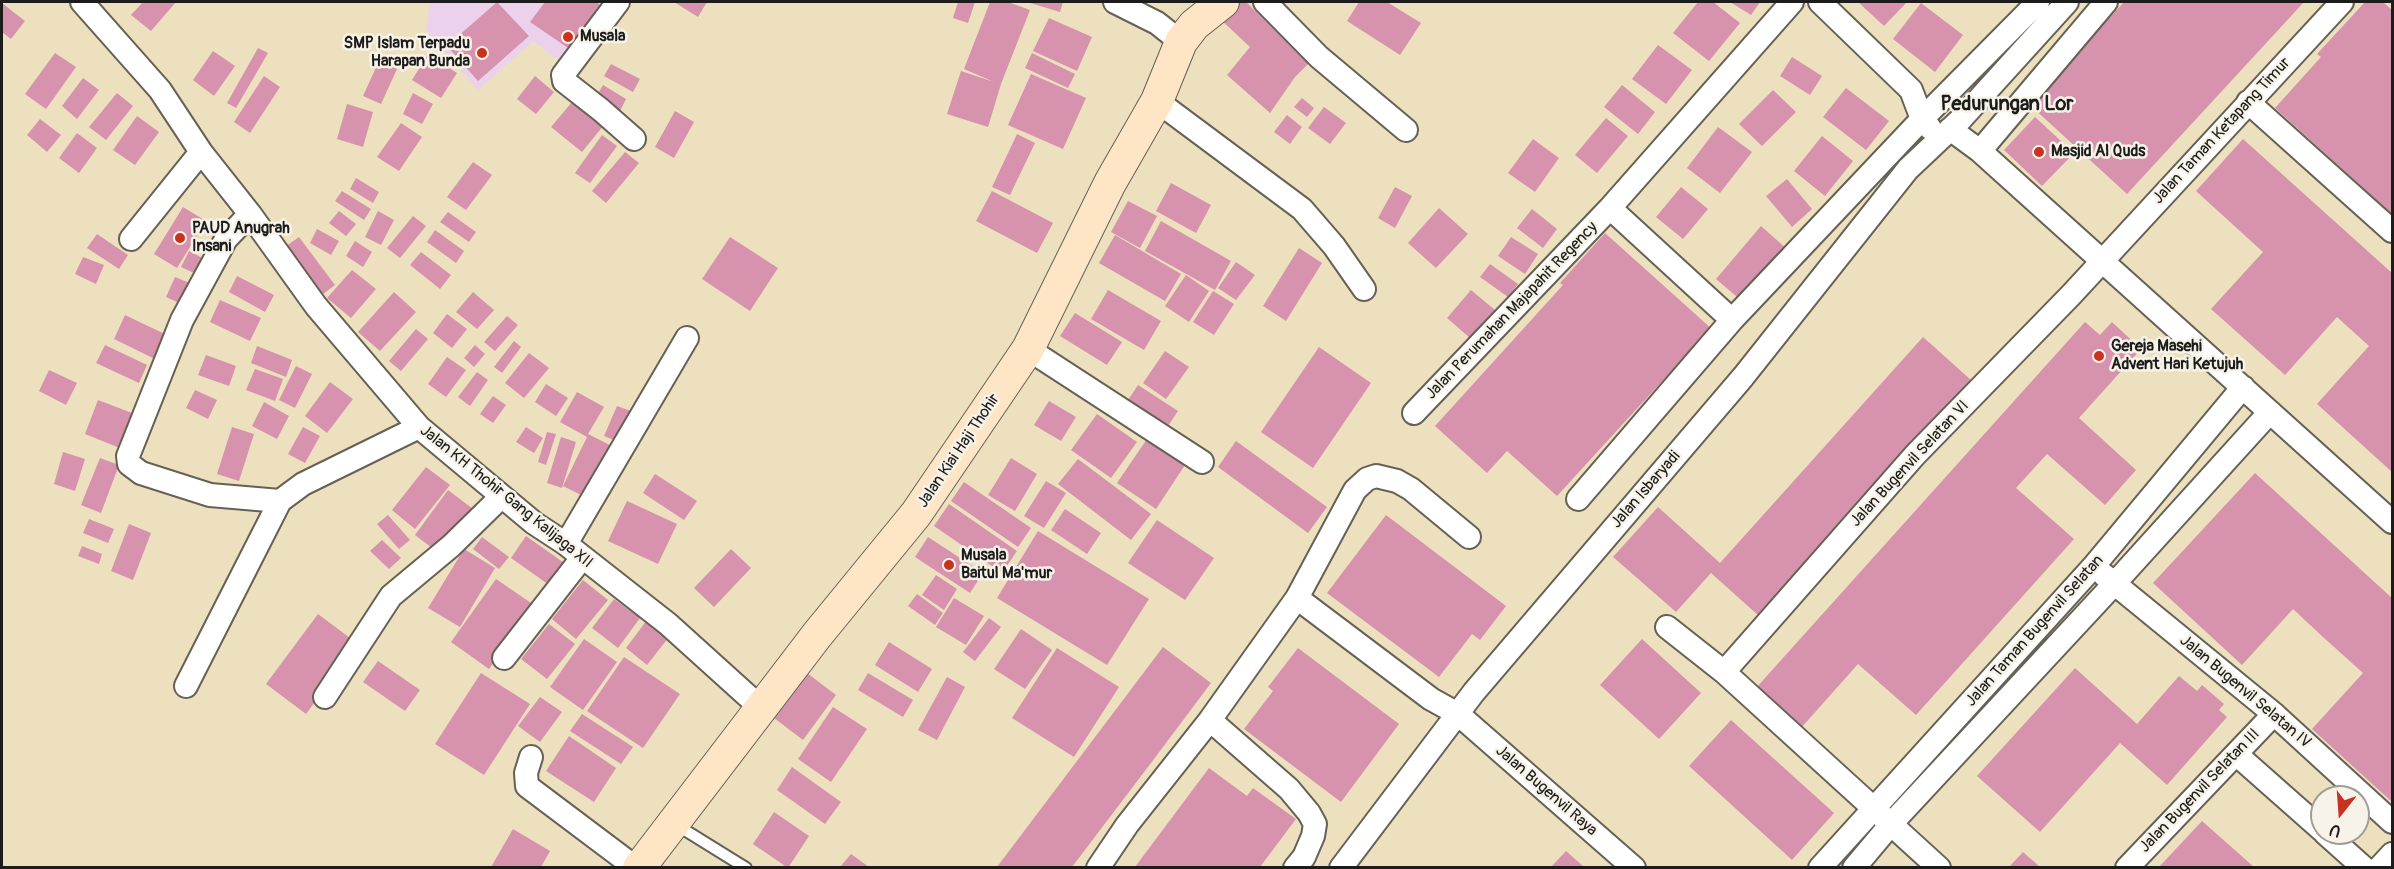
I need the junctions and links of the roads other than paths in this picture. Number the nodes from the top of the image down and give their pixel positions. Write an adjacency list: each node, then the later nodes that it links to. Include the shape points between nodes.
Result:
1 (82, 2): 21 (street, Jalan KH Thohir Gang Kalijaga XII, via 160,90)
2 (618, 2): 20 (street, via 563,75 564,81)
3 (1115, 2): 12 (street, via 1157,23)
4 (1223, 2): 12 (street, Jalan Kiai Haji Thohir, via 1194,25)
5 (1265, 2): 19 (street, via 1319,57)
6 (1792, 2): 23 (street, Jalan Perumahan Majapahit Regency)
7 (1820, 2): 13 (street)
8 (2038, 2): 14 (street)
9 (2067, 2): 18 (street, Jalan Isbaryadi)
10 (2106, 2): 22 (street)
11 (2342, 2): 16 (street, Jalan Taman Ketapang Timur)
12 (1181, 42): 15 (street, Jalan Kiai Haji Thohir)
13 (1911, 90): 14 (street); 17 (street)
14 (1940, 100): 17 (street); 18 (street)
15 (1157, 101): 28 (street, via 1302,209); 31 (street, Jalan Kiai Haji Thohir, via 1110,183)
16 (2248, 102): 25 (street); 27 (street, Jalan Taman Ketapang Timur)
17 (1922, 119): 18 (street); 29 (street)
18 (1950, 129): 22 (street); 52 (street, Jalan Isbaryadi, via 1908,169 1743,377)
19 (1406, 130)
20 (634, 139)
21 (201, 152): 24 (street, Jalan KH Thohir Gang Kalijaga XII); 26 (street)
22 (1980, 152): 27 (street)
23 (1610, 208): 29 (street, Jalan Perumahan Majapahit Regency); 34 (street, Jalan Perumahan Majapahit Regency)
24 (250, 214): 35 (street, Jalan KH Thohir Gang Kalijaga XII, via 316,306); 39 (street, via 226,239 182,320 128,456 129,464 141,474 210,495)
25 (2392, 231)
26 (131, 239)
27 (2101, 260): 32 (street); 48 (street, Jalan Bugenvil Selatan VI, via 1916,455)
28 (1364, 288)
29 (1732, 320): 38 (street)
30 (687, 338): 42 (street)
31 (1028, 349): 36 (street); 51 (street, Jalan Kiai Haji Thohir, via 916,514)
32 (2242, 387): 33 (street); 43 (street, Jalan Taman Bugenvil Selatan)
33 (2270, 412): 40 (street); 44 (street, Jalan Taman Bugenvil Selatan)
34 (1414, 413)
35 (419, 427): 37 (street, Jalan KH Thohir Gang Kalijaga XII); 39 (street, via 303,484)
36 (1202, 462)
37 (501, 497): 42 (street, Jalan KH Thohir Gang Kalijaga XII); 50 (street, via 391,596)
38 (1578, 499)
39 (280, 501): 49 (street)
40 (2392, 522)
41 (1469, 537): 45 (street, via 1397,481 1376,476 1367,479 1354,490)
42 (574, 551): 47 (street); 51 (street, Jalan KH Thohir Gang Kalijaga XII, via 668,624)
43 (2093, 567): 44 (street, Jalan Bugenvil Selatan IV); 57 (street, Jalan Taman Bugenvil Selatan)
44 (2115, 583): 53 (street, Jalan Bugenvil Selatan IV); 61 (street, Jalan Taman Bugenvil Selatan)
45 (1297, 598): 52 (street, Jalan Bugenvil Raya, via 1431,699); 54 (street)
46 (1667, 627): 48 (street)
47 (504, 658)
48 (1724, 672): 57 (street)
49 (186, 686)
50 (326, 697)
51 (761, 708): 60 (street, Jalan Kiai Haji Thohir)
52 (1458, 714): 68 (street, Jalan Isbaryadi); 69 (street, Jalan Bugenvil Raya)
53 (2274, 714): 55 (street, Jalan Bugenvil Selatan III); 59 (street, Jalan Bugenvil Selatan IV)
54 (1210, 720): 66 (street); 67 (street, via 1289,789 1309,813 1315,824 1313,836)
55 (2236, 754): 58 (street); 73 (street, Jalan Bugenvil Selatan III)
56 (531, 757): 64 (street, via 527,786)
57 (1874, 808): 61 (street); 70 (street, Jalan Taman Bugenvil Selatan)
58 (2310, 820)
59 (2392, 822)
60 (672, 823): 64 (street, Jalan Kiai Haji Thohir); 65 (lane)
61 (1891, 824): 71 (street, Jalan Taman Bugenvil Selatan); 72 (street)
62 (2339, 845): 74 (street)
63 (2392, 854): 75 (street)
64 (637, 867)
65 (746, 867)
66 (1098, 867)
67 (1295, 867)
68 (1341, 867)
69 (1634, 867)
70 (1820, 867)
71 (1854, 867)
72 (1939, 867)
73 (2127, 867)
74 (2364, 867)
75 (2379, 867)

